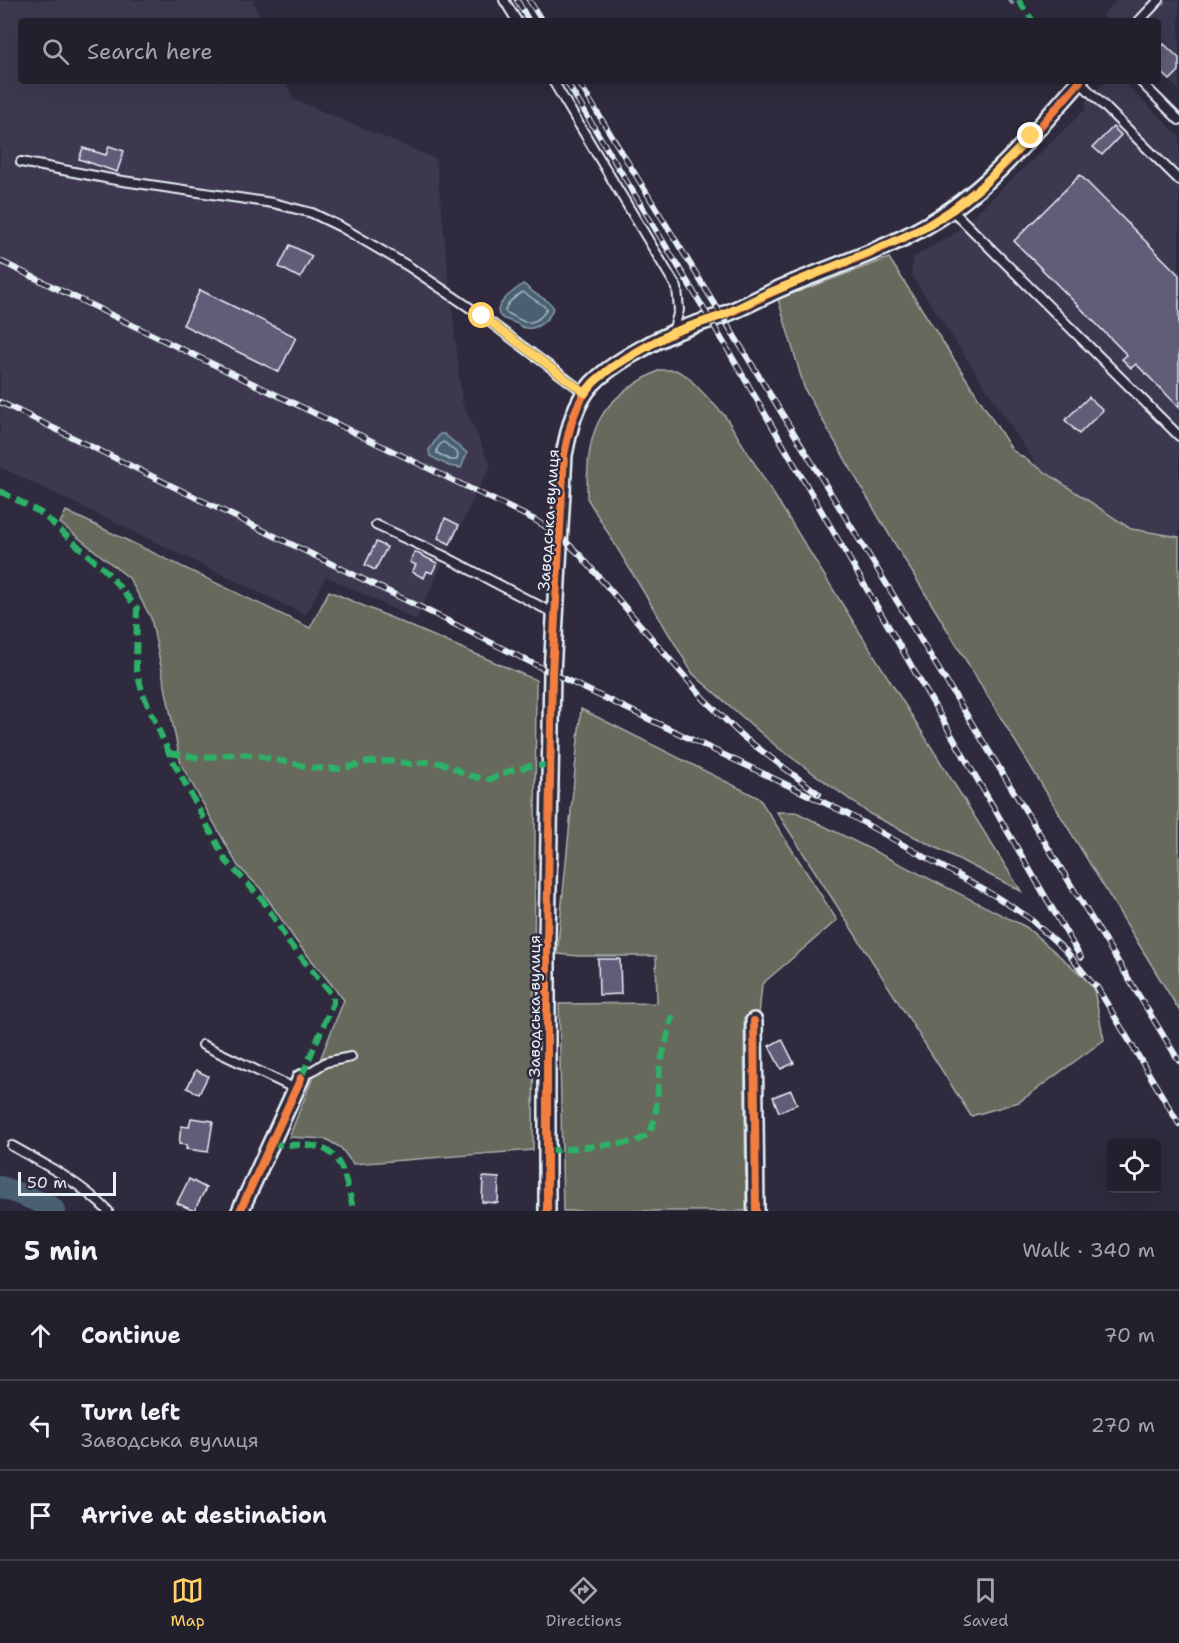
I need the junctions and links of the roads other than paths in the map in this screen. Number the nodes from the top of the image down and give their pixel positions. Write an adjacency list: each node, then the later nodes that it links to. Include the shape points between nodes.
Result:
1 (504, 0): 3 (lane)
2 (1159, 0): 4 (lane)
3 (515, 18)
4 (1142, 18)
5 (555, 84): 13 (lane, via 677,288 679,310)
6 (1076, 84): 12 (street, Заводська вулиця, via 981,187)
7 (1082, 84): 11 (lane)
8 (1143, 84): 9 (lane)
9 (1179, 120)
10 (21, 162): 14 (lane, via 273,203 312,213 341,226 417,273)
11 (1179, 180)
12 (952, 210): 13 (street, Заводська вулиця, via 891,243 721,316); 15 (lane)
13 (673, 332): 14 (street, Заводська вулиця, via 611,368)
14 (585, 393): 17 (street, Заводська вулиця, via 568,431 564,455)
15 (1179, 436)
16 (376, 525): 17 (lane)
17 (555, 614): 25 (street, Заводська вулиця, via 547,931)
18 (754, 1021): 26 (street)
19 (203, 1045): 21 (lane)
20 (351, 1057): 21 (lane, via 326,1062)
21 (299, 1083): 24 (street)
22 (12, 1146): 23 (lane, via 60,1173)
23 (108, 1211)
24 (240, 1211)
25 (547, 1211)
26 (756, 1211)

